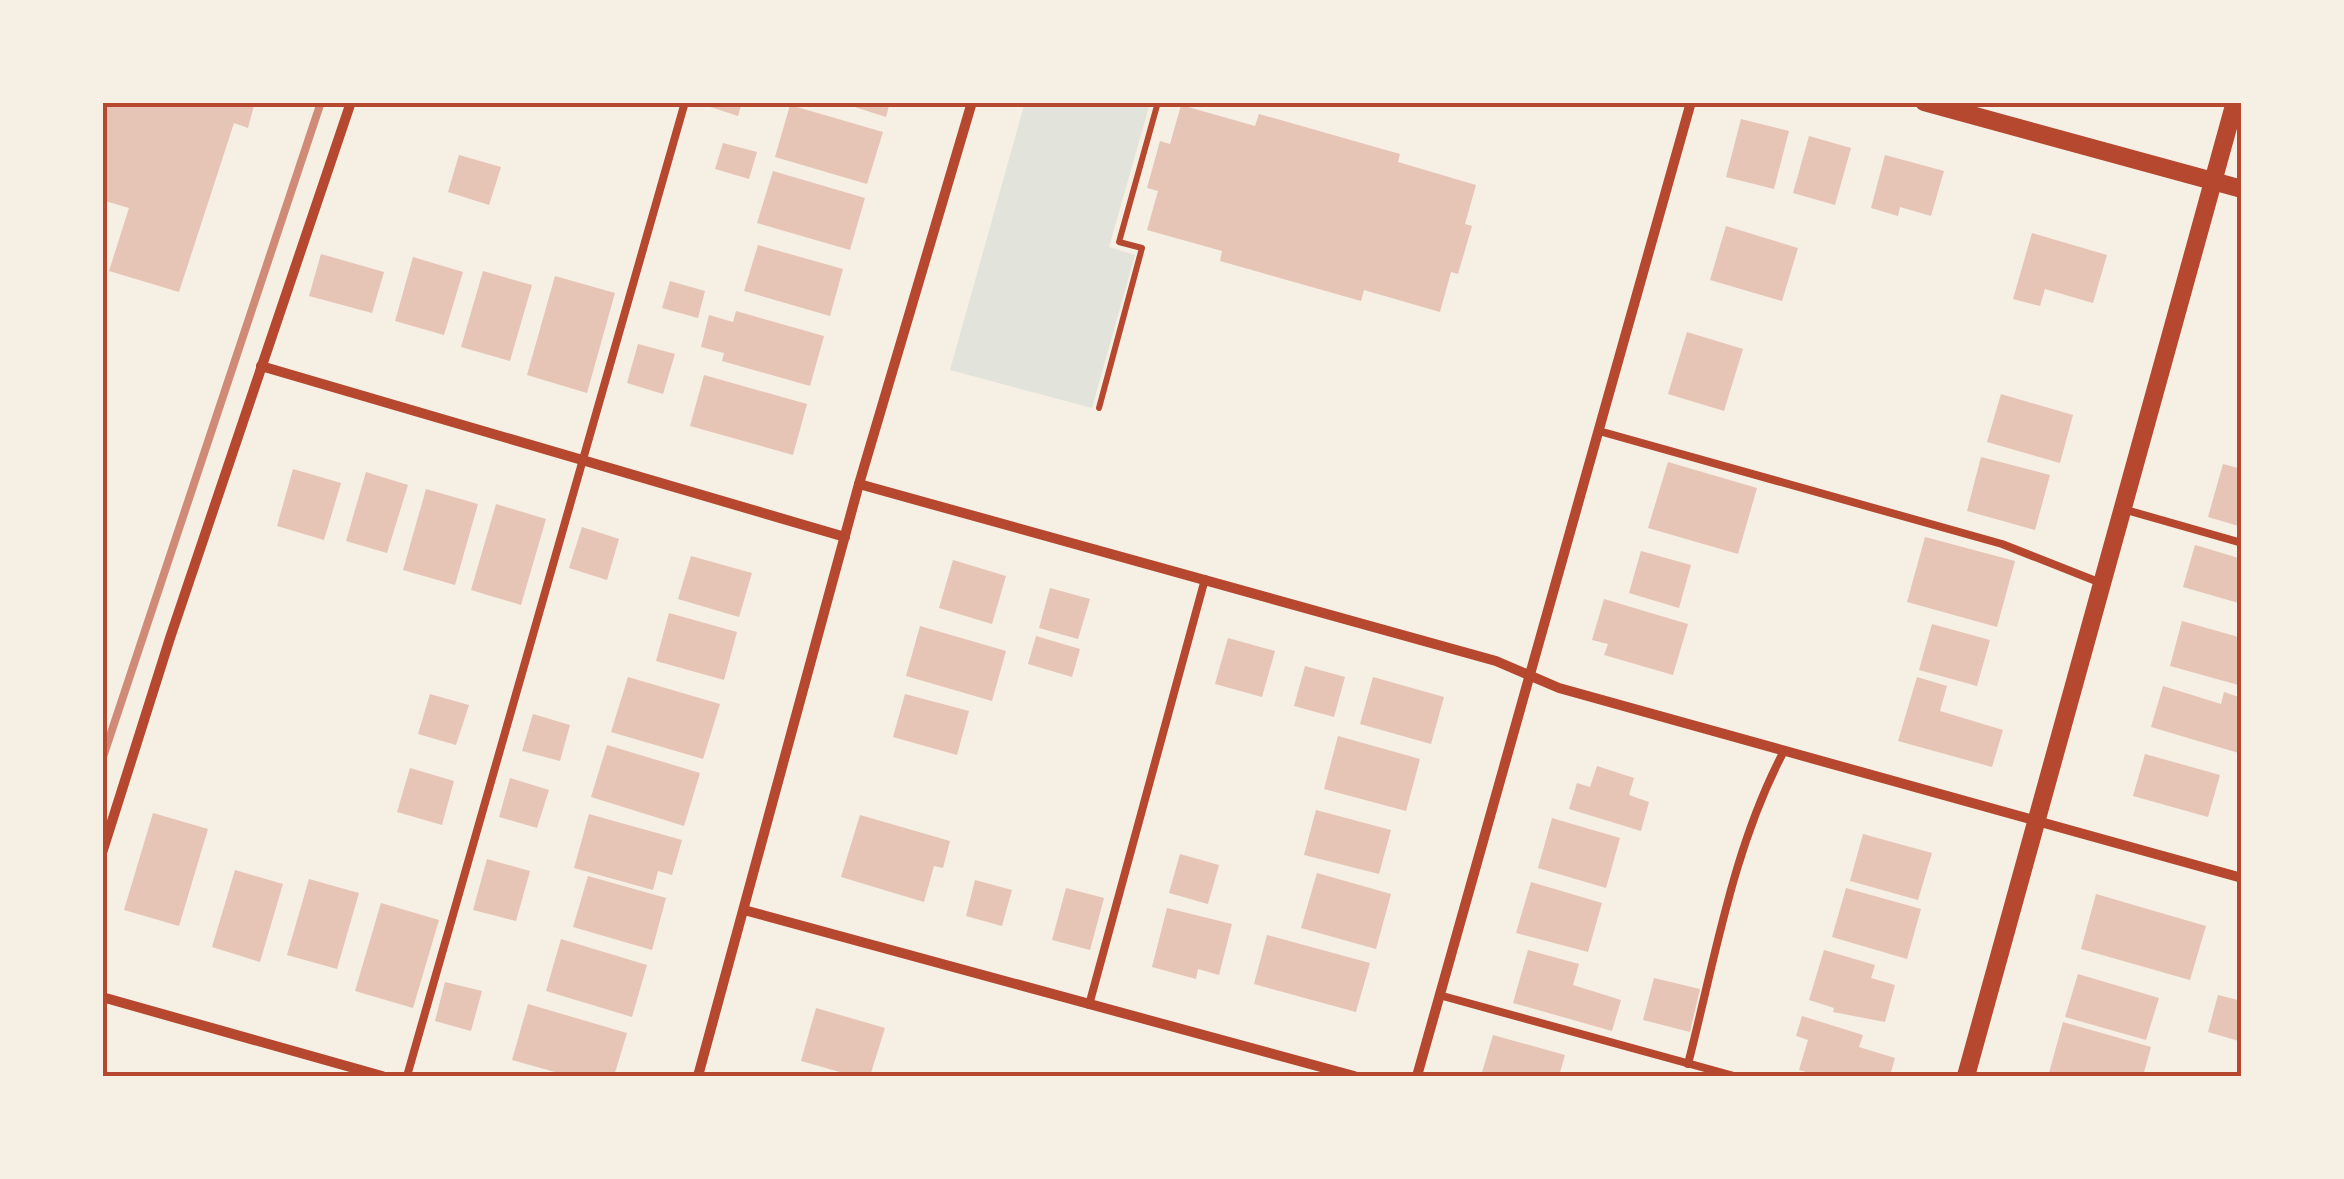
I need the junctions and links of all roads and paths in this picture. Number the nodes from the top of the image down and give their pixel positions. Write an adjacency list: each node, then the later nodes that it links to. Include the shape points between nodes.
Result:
1 (352, 102): 10 (street)
2 (685, 102): 13 (lane)
3 (972, 102): 14 (street)
4 (1158, 102): 11 (path, via 1119,242 1142,248)
5 (1691, 102): 12 (street)
6 (2235, 102): 8 (street)
7 (1933, 104): 8 (street)
8 (2212, 181): 9 (street); 15 (street)
9 (2242, 189)
10 (261, 366): 13 (street); 23 (street)
11 (1099, 408)
12 (1599, 431): 19 (lane, via 2002,544); 20 (street)
13 (584, 461): 16 (street); 31 (lane)
14 (858, 484): 16 (street); 18 (street)
15 (2122, 509): 17 (lane); 19 (street)
16 (844, 537): 25 (street)
17 (2242, 543)
18 (1205, 580): 20 (street, via 1496,661); 28 (lane)
19 (2101, 583): 22 (street)
20 (1529, 678): 21 (street); 26 (street)
21 (1784, 751): 22 (street); 29 (lane, via 1736,872)
22 (2034, 821): 24 (street); 36 (street)
23 (102, 853)
24 (2242, 878)
25 (744, 910): 28 (street); 32 (street)
26 (1439, 995): 29 (lane); 34 (street)
27 (102, 996): 30 (street)
28 (1089, 1005): 33 (street)
29 (1688, 1064): 35 (lane)
30 (382, 1076)
31 (407, 1076)
32 (698, 1076)
33 (1354, 1076)
34 (1418, 1076)
35 (1734, 1076)
36 (1966, 1076)

